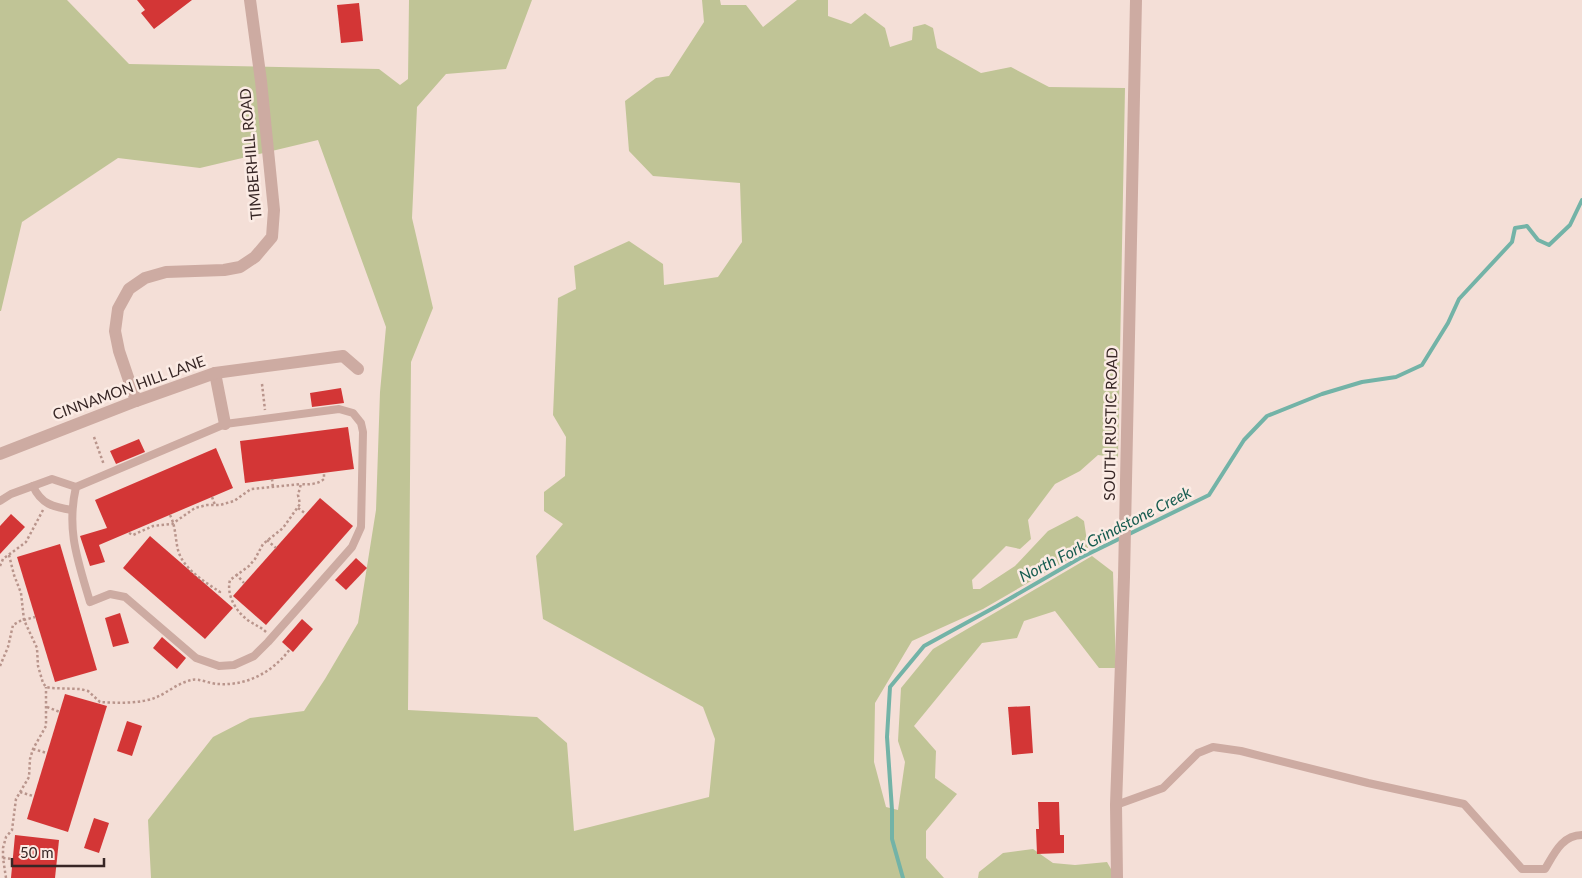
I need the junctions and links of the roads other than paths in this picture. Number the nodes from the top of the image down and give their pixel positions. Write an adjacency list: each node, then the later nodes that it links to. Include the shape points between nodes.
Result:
1 (250, 0): 5 (street, TIMBERHILL ROAD, via 273,202 272,237 256,257 240,267 166,272 145,278 129,289 118,309 115,331)
2 (1136, 0): 12 (street, SOUTH RUSTIC ROAD, via 1125,545)
3 (358, 369): 4 (street, CINNAMON HILL LANE, via 344,356)
4 (215, 373): 5 (street, CINNAMON HILL LANE); 6 (street)
5 (136, 401): 7 (street, CINNAMON HILL LANE)
6 (225, 424): 9 (lane); 11 (lane, via 338,410 353,412 363,432 361,527 357,537 352,547 254,656 234,665 220,666 196,658 125,597 110,594 90,602 74,546)
7 (0, 454)
8 (33, 486): 9 (lane, via 52,479); 10 (lane); 11 (lane, via 46,504)
9 (76, 486): 11 (lane)
10 (0, 501)
11 (72, 510)
12 (1116, 805): 13 (lane, via 1163,788 1198,753 1213,747 1464,804 1522,869 1544,869 1561,843 1574,835); 14 (street, SOUTH RUSTIC ROAD)
13 (1582, 835)
14 (1117, 878)

